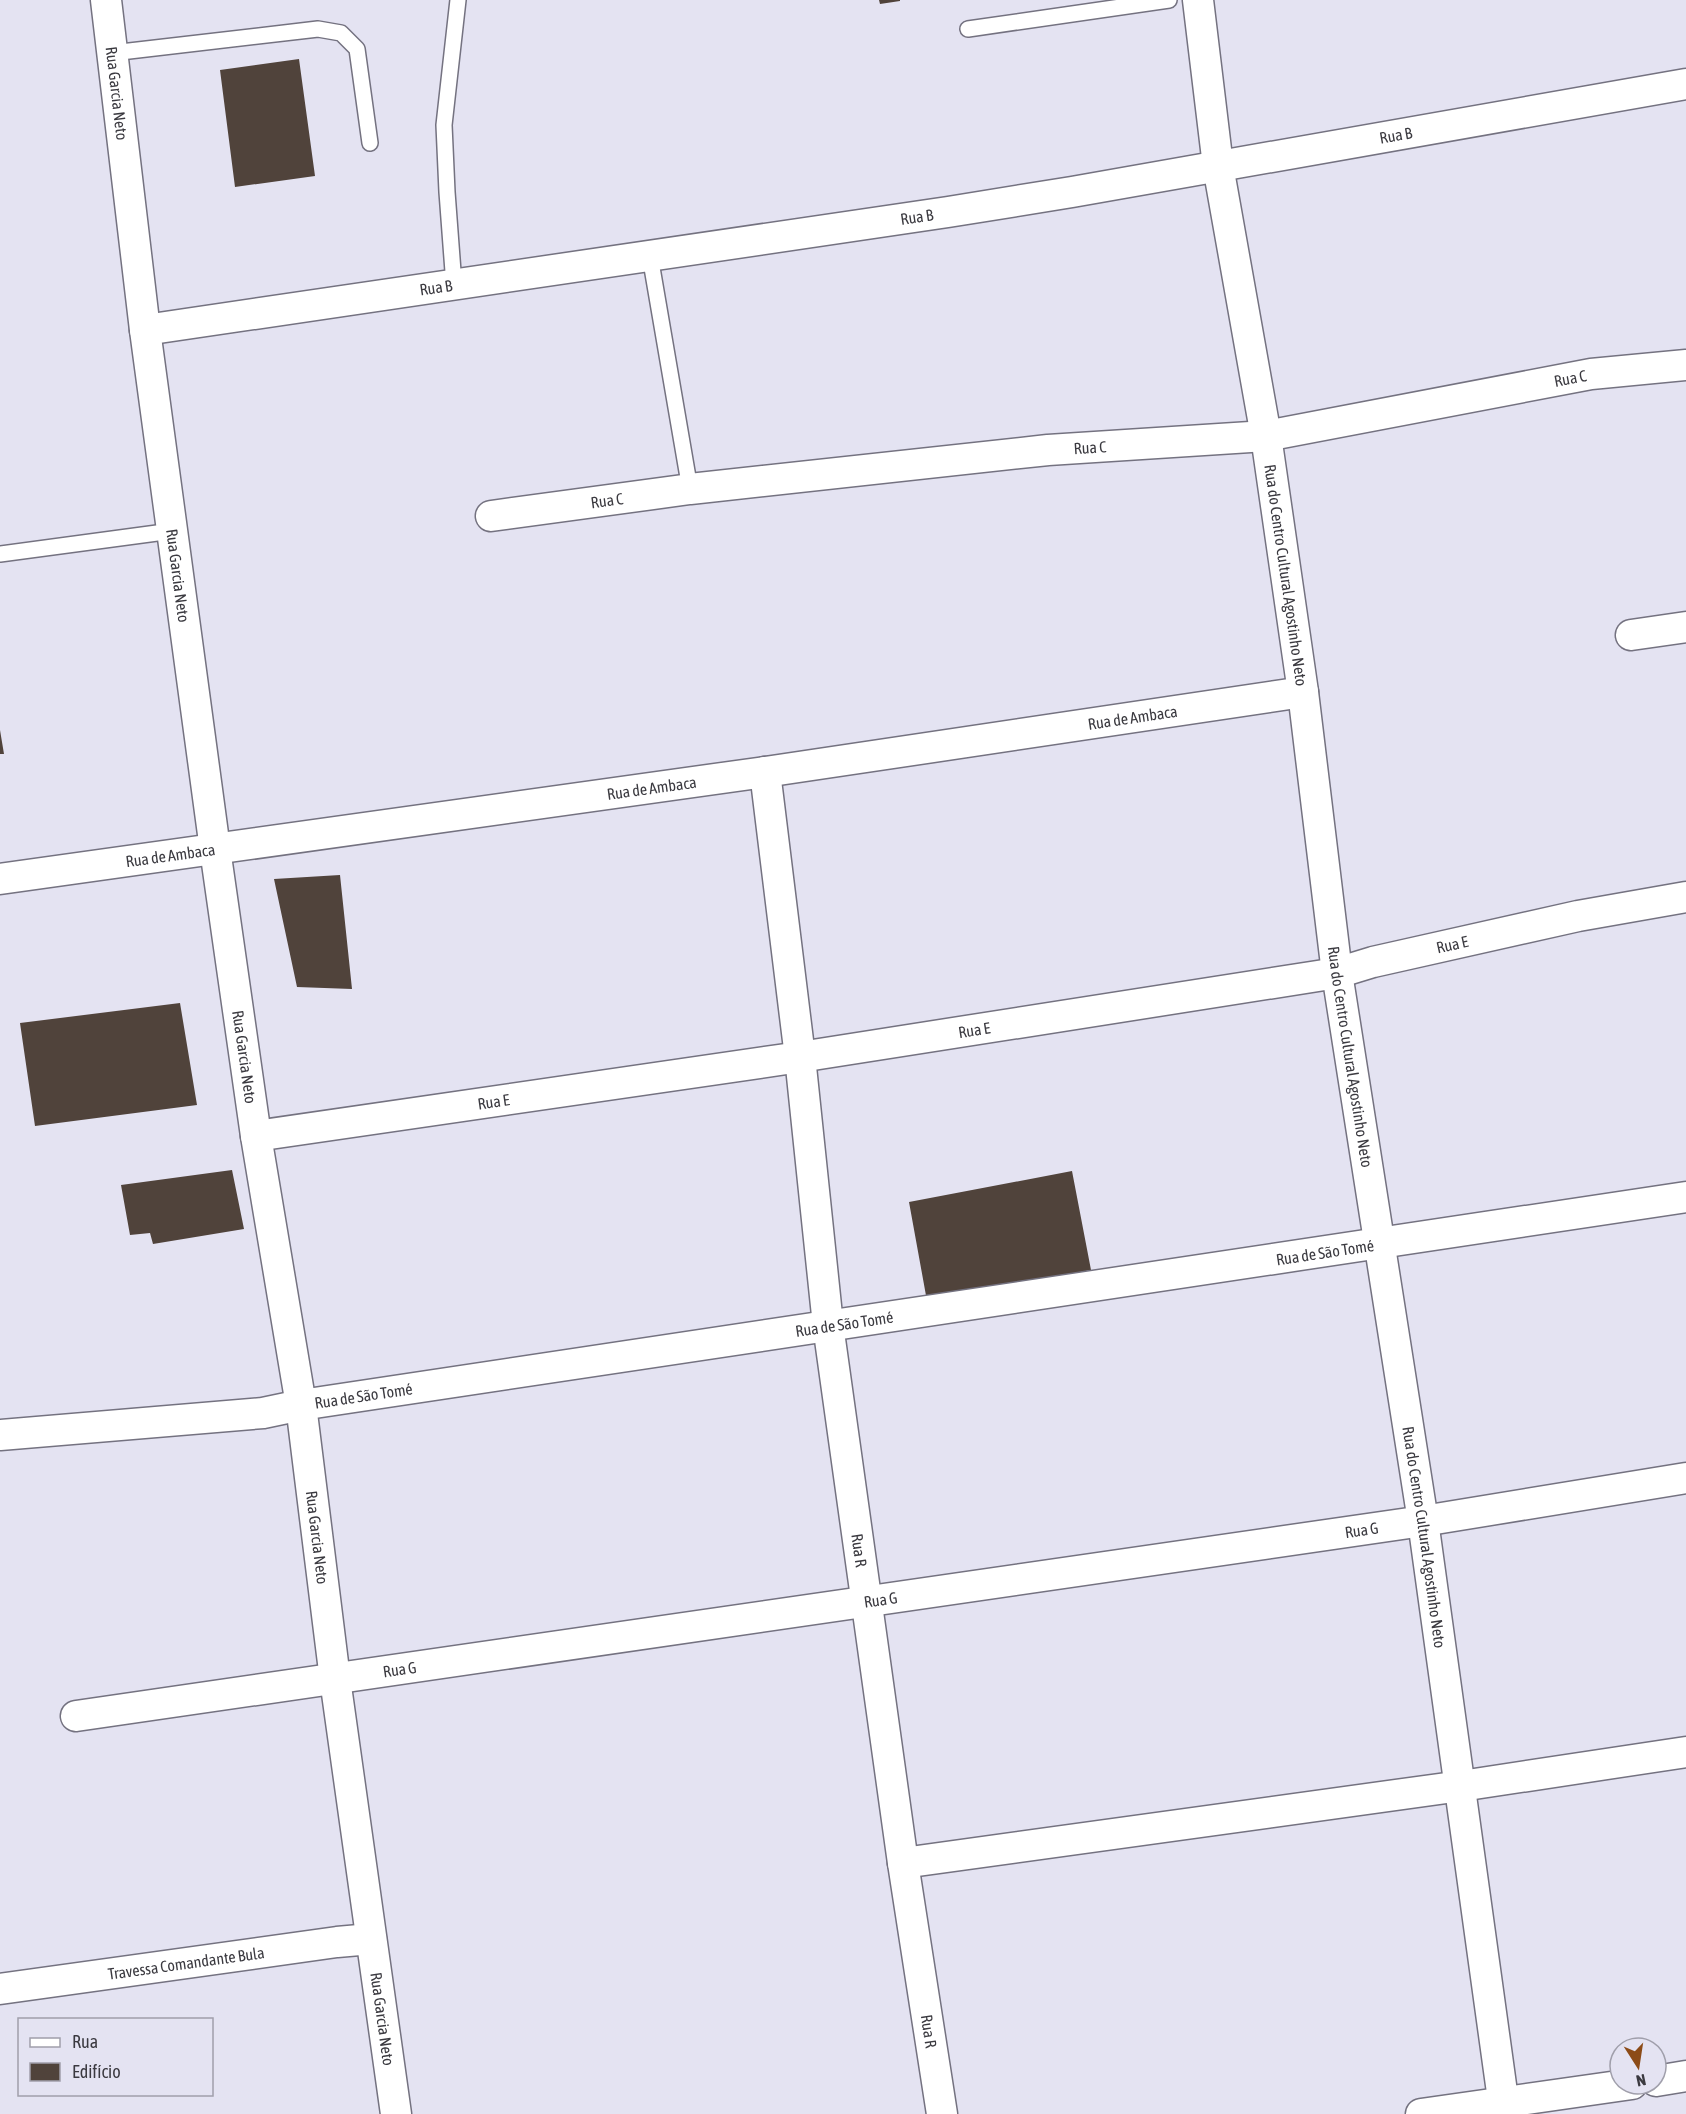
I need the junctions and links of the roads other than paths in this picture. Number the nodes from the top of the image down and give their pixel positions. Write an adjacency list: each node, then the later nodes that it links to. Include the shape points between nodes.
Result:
1 (106, 0): 6 (street, Rua Garcia Neto)
2 (458, 0): 11 (lane, via 444,125)
3 (1170, 0): 5 (lane)
4 (1198, 0): 9 (street, Rua do Centro Cultural Agostinho Neto)
5 (968, 29)
6 (112, 53): 8 (lane, via 318,29 342,33 357,49); 12 (street, Rua Garcia Neto)
7 (1686, 84): 9 (street, Rua B)
8 (370, 142)
9 (1218, 166): 10 (street, Rua B, via 948,213); 14 (street, Rua do Centro Cultural Agostinho Neto)
10 (650, 256): 11 (street, Rua B); 15 (lane)
11 (454, 285): 12 (street, Rua B)
12 (145, 330): 17 (street, Rua Garcia Neto)
13 (1686, 365): 14 (street, Rua C, via 1591,374)
14 (1266, 436): 15 (street, Rua C, via 1048,450); 21 (street, Rua do Centro Cultural Agostinho Neto)
15 (690, 489): 16 (street, Rua C)
16 (491, 516)
17 (172, 531): 18 (lane); 23 (street, Rua Garcia Neto)
18 (0, 554)
19 (1686, 627): 20 (street)
20 (1631, 635)
21 (1303, 692): 22 (street, Rua de Ambaca); 26 (street, Rua do Centro Cultural Agostinho Neto)
22 (765, 772): 23 (street, Rua de Ambaca); 27 (street, Rua R)
23 (215, 849): 24 (street, Rua de Ambaca); 28 (street, Rua Garcia Neto)
24 (0, 879)
25 (1686, 897): 26 (street, Rua E, via 1578,916)
26 (1337, 973): 27 (street, Rua E); 30 (street, Rua do Centro Cultural Agostinho Neto)
27 (800, 1057): 28 (street, Rua E); 31 (street, Rua R)
28 (256, 1136): 32 (street, Rua Garcia Neto)
29 (1686, 1197): 30 (street, Rua de São Tomé)
30 (1378, 1245): 31 (street, Rua de São Tomé); 35 (street, Rua do Centro Cultural Agostinho Neto)
31 (828, 1325): 32 (street, Rua de São Tomé); 36 (street, Rua R)
32 (301, 1405): 33 (street, Rua de São Tomé, via 263,1413); 37 (street, Rua Garcia Neto)
33 (0, 1435)
34 (1686, 1478): 35 (street, Rua G)
35 (1423, 1521): 36 (street, Rua G); 40 (street, Rua do Centro Cultural Agostinho Neto)
36 (867, 1601): 37 (street, Rua G); 41 (street, Rua R)
37 (334, 1679): 38 (street, Rua G); 42 (street, Rua Garcia Neto)
38 (76, 1716)
39 (1686, 1752): 40 (street)
40 (1461, 1786): 41 (street); 47 (street, Rua do Centro Cultural Agostinho Neto)
41 (903, 1863): 49 (street, Rua R)
42 (371, 1939): 43 (street, Travessa Comandante Bula); 48 (street, Rua Garcia Neto)
43 (0, 1989)
44 (1686, 2076): 45 (street)
45 (1668, 2079)
46 (1608, 2089): 47 (street)
47 (1505, 2108): 50 (street)
48 (396, 2114)
49 (942, 2114)
50 (1421, 2114)

